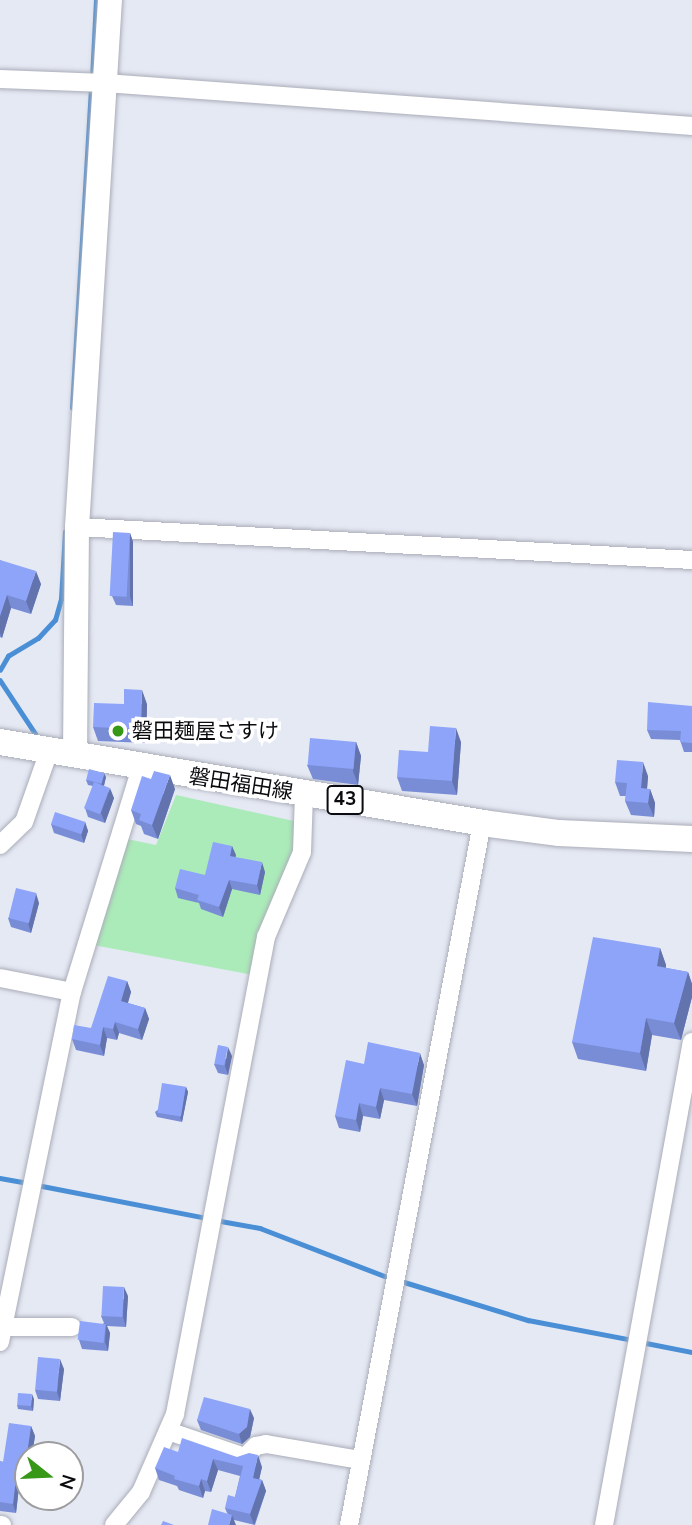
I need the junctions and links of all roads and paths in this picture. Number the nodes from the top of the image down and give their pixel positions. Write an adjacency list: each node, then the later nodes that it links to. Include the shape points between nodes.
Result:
1 (110, 0): 3 (street)
2 (0, 79): 3 (street)
3 (105, 83): 4 (street); 5 (street)
4 (692, 126)
5 (77, 527): 6 (street); 8 (street)
6 (692, 560)
7 (0, 742): 8 (main road, 磐田福田線 / 43)
8 (62, 753): 9 (main road, 磐田福田線 / 43); 13 (street, via 24,822)
9 (141, 768): 10 (main road, 磐田福田線 / 43); 15 (street)
10 (304, 794): 11 (main road, 磐田福田線 / 43); 20 (street, via 302,852 266,937 175,1414)
11 (482, 823): 12 (main road, 磐田福田線 / 43, via 559,833); 21 (street)
12 (692, 839)
13 (0, 845)
14 (0, 978): 15 (street)
15 (72, 992): 19 (street)
16 (692, 1042): 17 (street)
17 (688, 1085): 24 (street)
18 (72, 1327): 19 (street)
19 (2, 1335)
20 (168, 1431): 21 (street, via 245,1457 256,1446 266,1444); 22 (street, via 141,1492)
21 (361, 1460): 23 (street)
22 (114, 1525)
23 (349, 1525)
24 (604, 1525)

